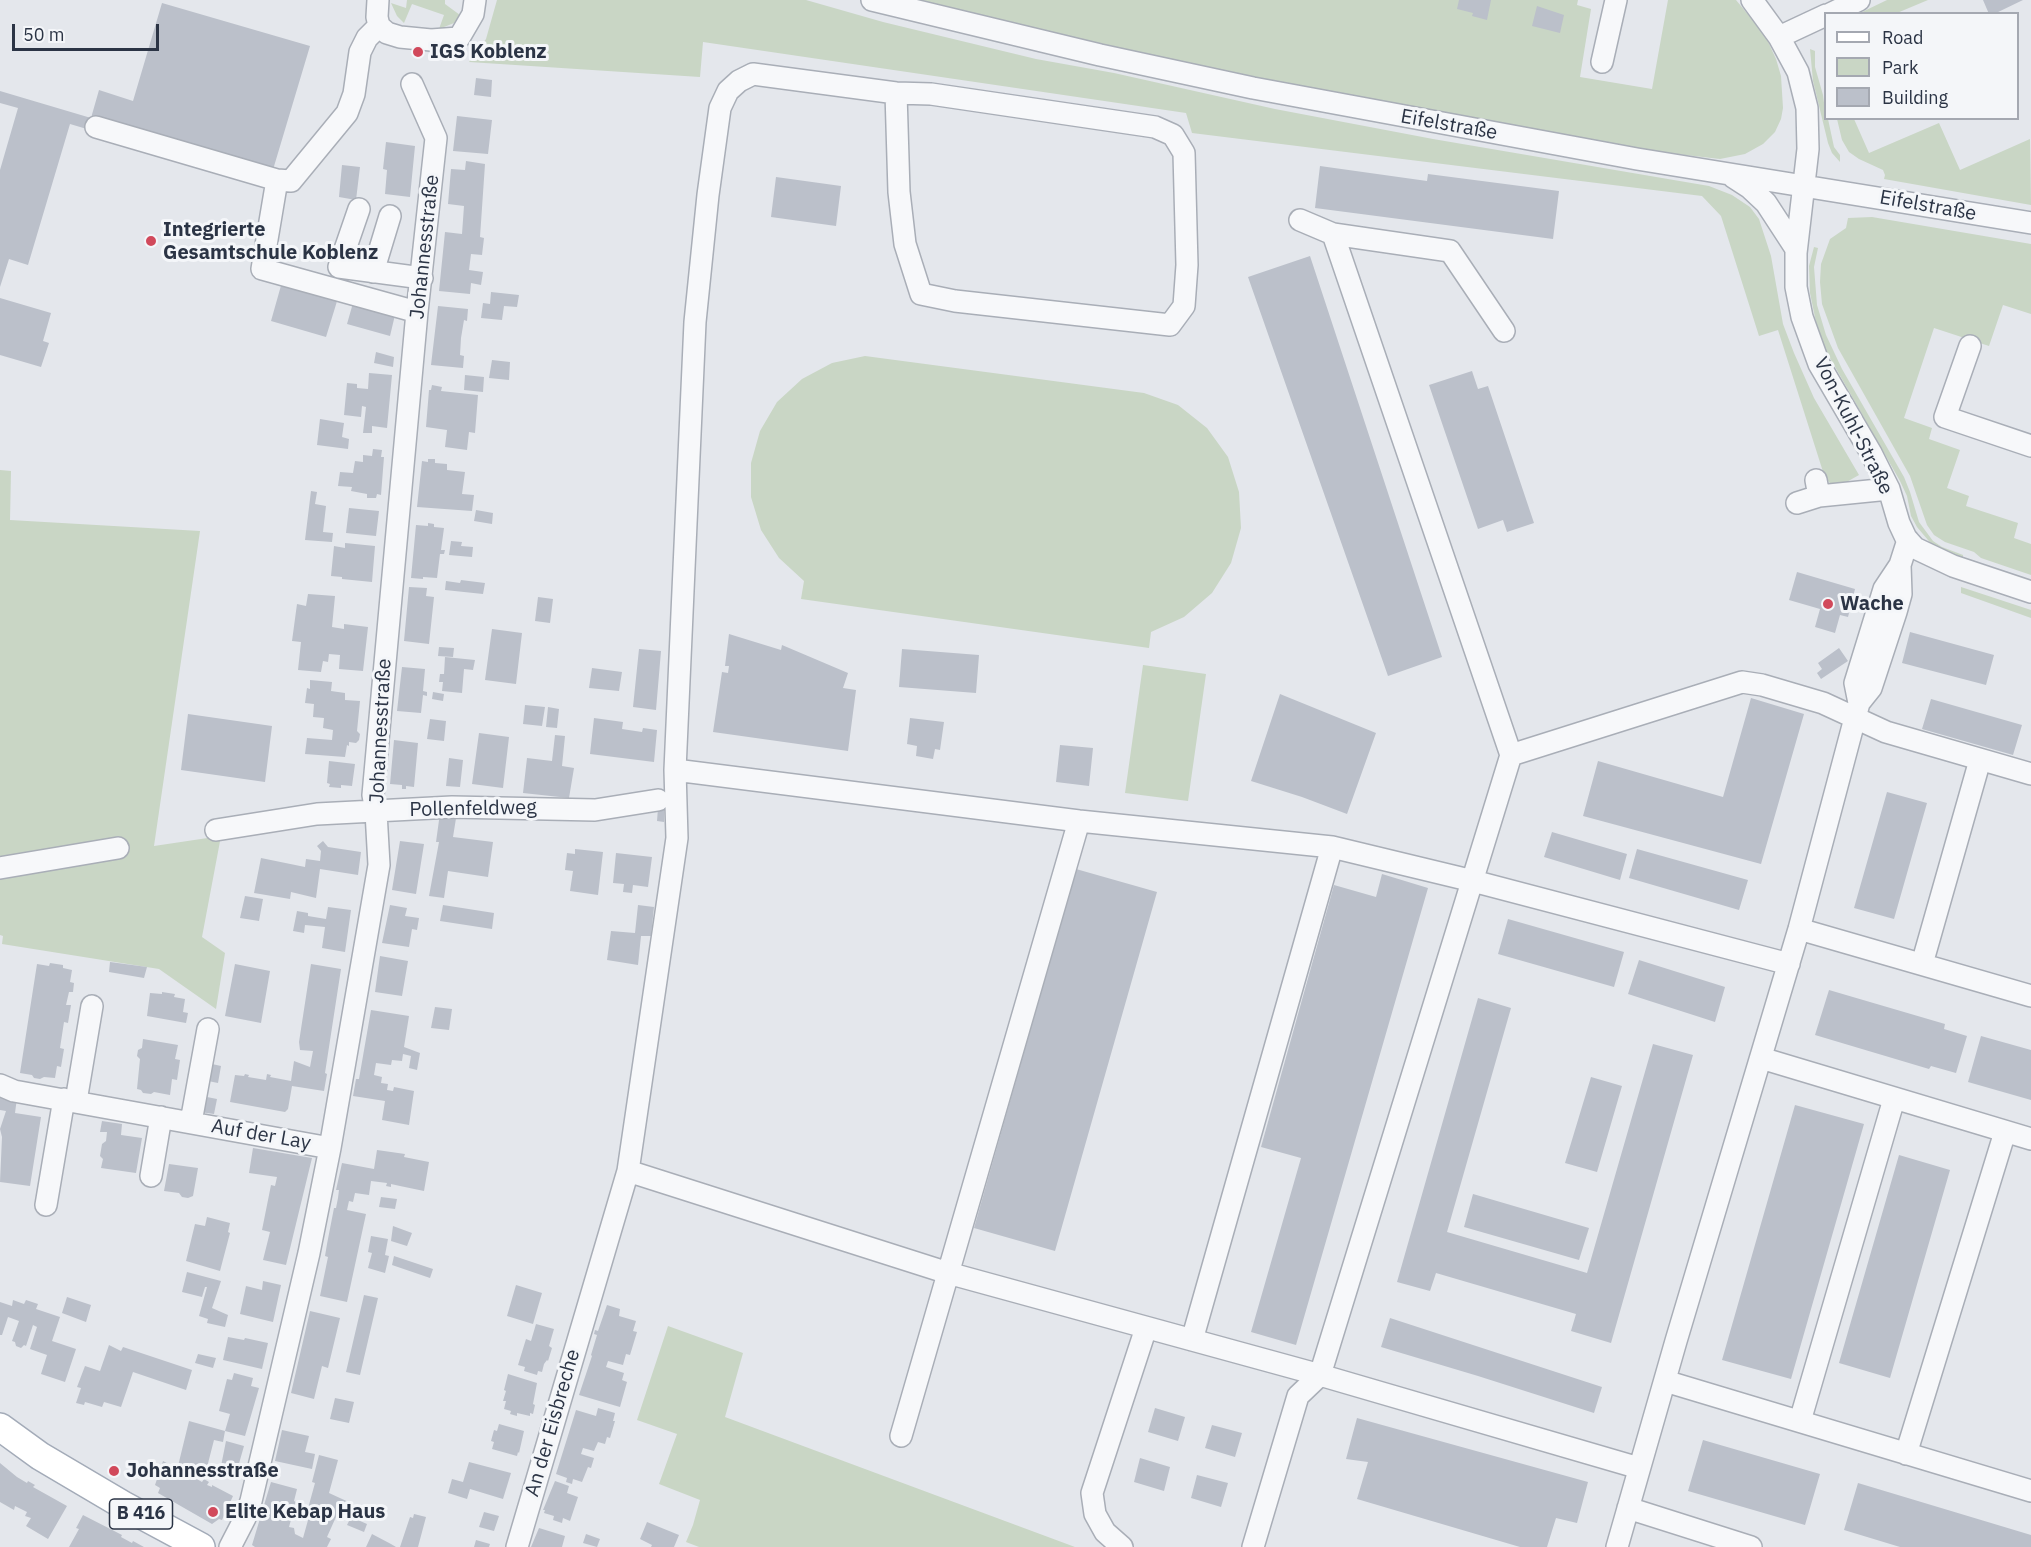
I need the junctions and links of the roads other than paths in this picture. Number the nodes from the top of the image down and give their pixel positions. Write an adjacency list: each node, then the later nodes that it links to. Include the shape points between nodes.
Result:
1 (378, 0): 9 (street)
2 (475, 0): 9 (street, via 473,14 459,38 400,37)
3 (872, 0): 15 (street, Eifelstraße, via 1253,88)
4 (1616, 0): 11 (street)
5 (1752, 0): 10 (street, Von-Kuhl-Straße)
6 (1859, 0): 7 (street)
7 (1832, 12)
8 (1824, 16): 10 (street)
9 (379, 26): 16 (street, via 360,52 347,113 291,182)
10 (1779, 37): 17 (street, Von-Kuhl-Straße, via 1798,72 1807,108)
11 (1602, 62)
12 (412, 84): 25 (street, Johannesstraße, via 436,138)
13 (896, 93): 13 (street, An der Eisbreche, via 931,94 1131,124 1173,135 1184,153 1187,264 1184,306 1170,325 921,294 905,244); 37 (street, An der Eisbreche, via 753,74 728,91 720,108 695,322)
14 (96, 127): 16 (street)
15 (1730, 175): 17 (street, Eifelstraße); 23 (street, via 1766,203)
16 (277, 180): 26 (street, via 262,269)
17 (1804, 185): 21 (street, Eifelstraße); 23 (street, Von-Kuhl-Straße)
18 (359, 209): 24 (street, via 339,267)
19 (390, 216): 24 (street)
20 (1300, 220): 22 (street)
21 (2031, 224)
22 (1333, 234): 27 (street, via 1450,251); 35 (street)
23 (1796, 249): 30 (street, Von-Kuhl-Straße, via 1796,287 1810,341)
24 (373, 272): 25 (street)
25 (422, 278): 26 (street, Johannesstraße)
26 (417, 312): 40 (street, Johannesstraße, via 373,795)
27 (1504, 331)
28 (1970, 346): 29 (street, via 1945,417)
29 (2031, 447)
30 (1888, 489): 31 (street, via 1817,488); 32 (street, Von-Kuhl-Straße)
31 (1797, 503)
32 (1908, 540): 33 (street, Von-Kuhl-Straße, via 1934,559); 34 (street, via 1900,565 1901,594 1896,612 1871,688)
33 (2031, 592)
34 (1857, 710): 35 (street, via 1742,682); 36 (street, via 1886,732); 47 (street)
35 (1511, 755): 46 (street)
36 (1980, 760): 38 (street); 49 (street)
37 (675, 770): 41 (street); 62 (street, An der Eisbreche, via 677,838)
38 (2031, 774)
39 (658, 800): 40 (street, Pollenfeldweg, via 594,810 452,807)
40 (376, 812): 42 (street, Pollenfeldweg, via 317,814); 61 (street, Johannesstraße, via 379,865)
41 (1078, 821): 43 (street); 65 (street)
42 (216, 830)
43 (1332, 847): 46 (street); 67 (street)
44 (118, 849): 45 (street)
45 (0, 868)
46 (1473, 881): 48 (street); 68 (street)
47 (1799, 929): 48 (street); 49 (street)
48 (1789, 964): 53 (street)
49 (1922, 964): 50 (street)
50 (2031, 996)
51 (92, 1006): 56 (street)
52 (208, 1029): 58 (street, Auf der Lay)
53 (1761, 1059): 55 (street); 69 (street)
54 (0, 1085): 56 (street, Auf der Lay)
55 (1894, 1099): 59 (street); 70 (street)
56 (70, 1100): 57 (street, Auf der Lay); 64 (street)
57 (161, 1117): 58 (street, Auf der Lay); 63 (street)
58 (191, 1122): 61 (street, Auf der Lay)
59 (2006, 1132): 60 (street); 73 (street)
60 (2031, 1139)
61 (330, 1148): 78 (street, Johannesstraße, via 251,1501)
62 (628, 1171): 65 (street); 79 (street, An der Eisbreche)
63 (151, 1176)
64 (46, 1205)
65 (948, 1273): 66 (street); 72 (street)
66 (1146, 1328): 67 (street); 80 (street, via 1092,1492 1095,1514 1105,1532)
67 (1192, 1340): 68 (street)
68 (1320, 1376): 74 (street); 81 (street, via 1299,1396)
69 (1665, 1381): 70 (street); 74 (street)
70 (1800, 1421): 73 (street)
71 (0, 1427): 77 (main road, B 416, via 40,1456)
72 (901, 1436)
73 (1906, 1454): 75 (street)
74 (1639, 1468): 76 (street)
75 (2031, 1491)
76 (1628, 1508): 82 (street); 83 (street)
77 (201, 1547)
78 (230, 1547)
79 (517, 1547)
80 (1122, 1547)
81 (1253, 1547)
82 (1617, 1547)
83 (1748, 1547)

